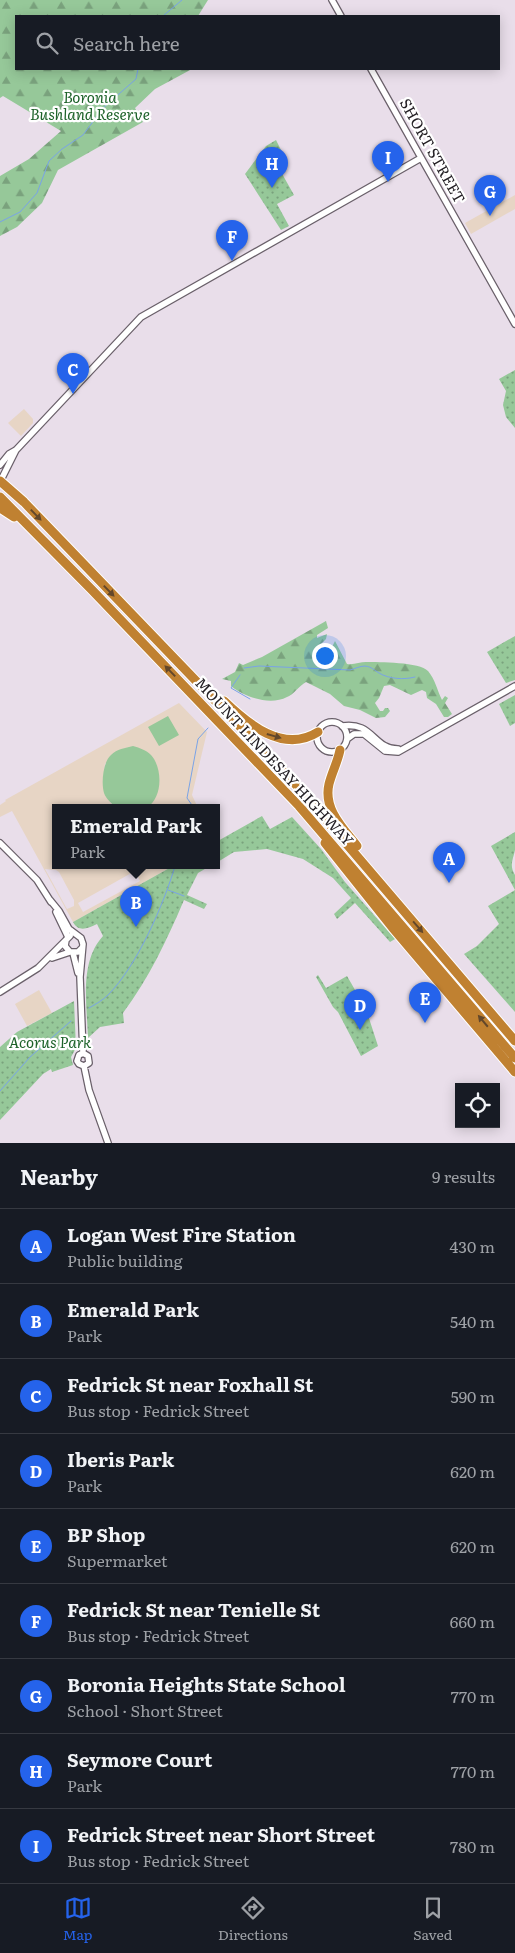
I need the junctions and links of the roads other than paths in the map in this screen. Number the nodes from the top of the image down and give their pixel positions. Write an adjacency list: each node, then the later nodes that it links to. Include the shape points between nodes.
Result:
1 (332, 0): 2 (street)
2 (340, 15)
3 (372, 70): 4 (street, SHORT STREET)
4 (422, 158): 5 (street, SHORT STREET); 6 (street, via 141,317)
5 (515, 324)
6 (16, 450): 7 (street); 8 (street)
7 (0, 465)
8 (0, 481): 12 (highway, MOUNT LINDESAY HIGHWAY, one-way to 12)
9 (0, 497): 11 (highway, MOUNT LINDESAY HIGHWAY)
10 (0, 508): 11 (highway)
11 (43, 540): 19 (highway, MOUNT LINDESAY HIGHWAY, one-way to 11)
12 (201, 685): 15 (highway, one-way to 15, via 211,689 250,724 269,735 301,739); 21 (highway, MOUNT LINDESAY HIGHWAY, via 297,786)
13 (515, 686): 17 (street)
14 (342, 726): 15 (street, via 330,722); 16 (street); 17 (street, via 362,727 387,747)
15 (318, 732): 18 (street, via 321,748 332,752)
16 (347, 739): 17 (street, via 360,733 385,751); 18 (street)
17 (402, 749)
18 (340, 750): 21 (highway, via 329,787 331,809 380,876)
19 (299, 806): 32 (highway, MOUNT LINDESAY HIGHWAY, one-way to 19); 34 (highway, via 342,867)
20 (0, 843): 22 (street, via 37,880)
21 (386, 890): 30 (highway, MOUNT LINDESAY HIGHWAY, one-way to 30)
22 (50, 900): 23 (street); 24 (street)
23 (76, 936): 24 (street); 25 (street, via 81,938)
24 (67, 939): 26 (street, via 66,946); 27 (street)
25 (83, 946): 26 (street); 28 (street)
26 (72, 953): 27 (street); 28 (street)
27 (48, 960): 29 (street, via 32,974)
28 (80, 977): 31 (street)
29 (0, 992)
30 (515, 1041)
31 (83, 1053): 33 (street, via 90,1059); 33 (street, via 77,1060)
32 (515, 1058)
33 (84, 1066): 35 (street, via 91,1097)
34 (515, 1072)
35 (108, 1143)

